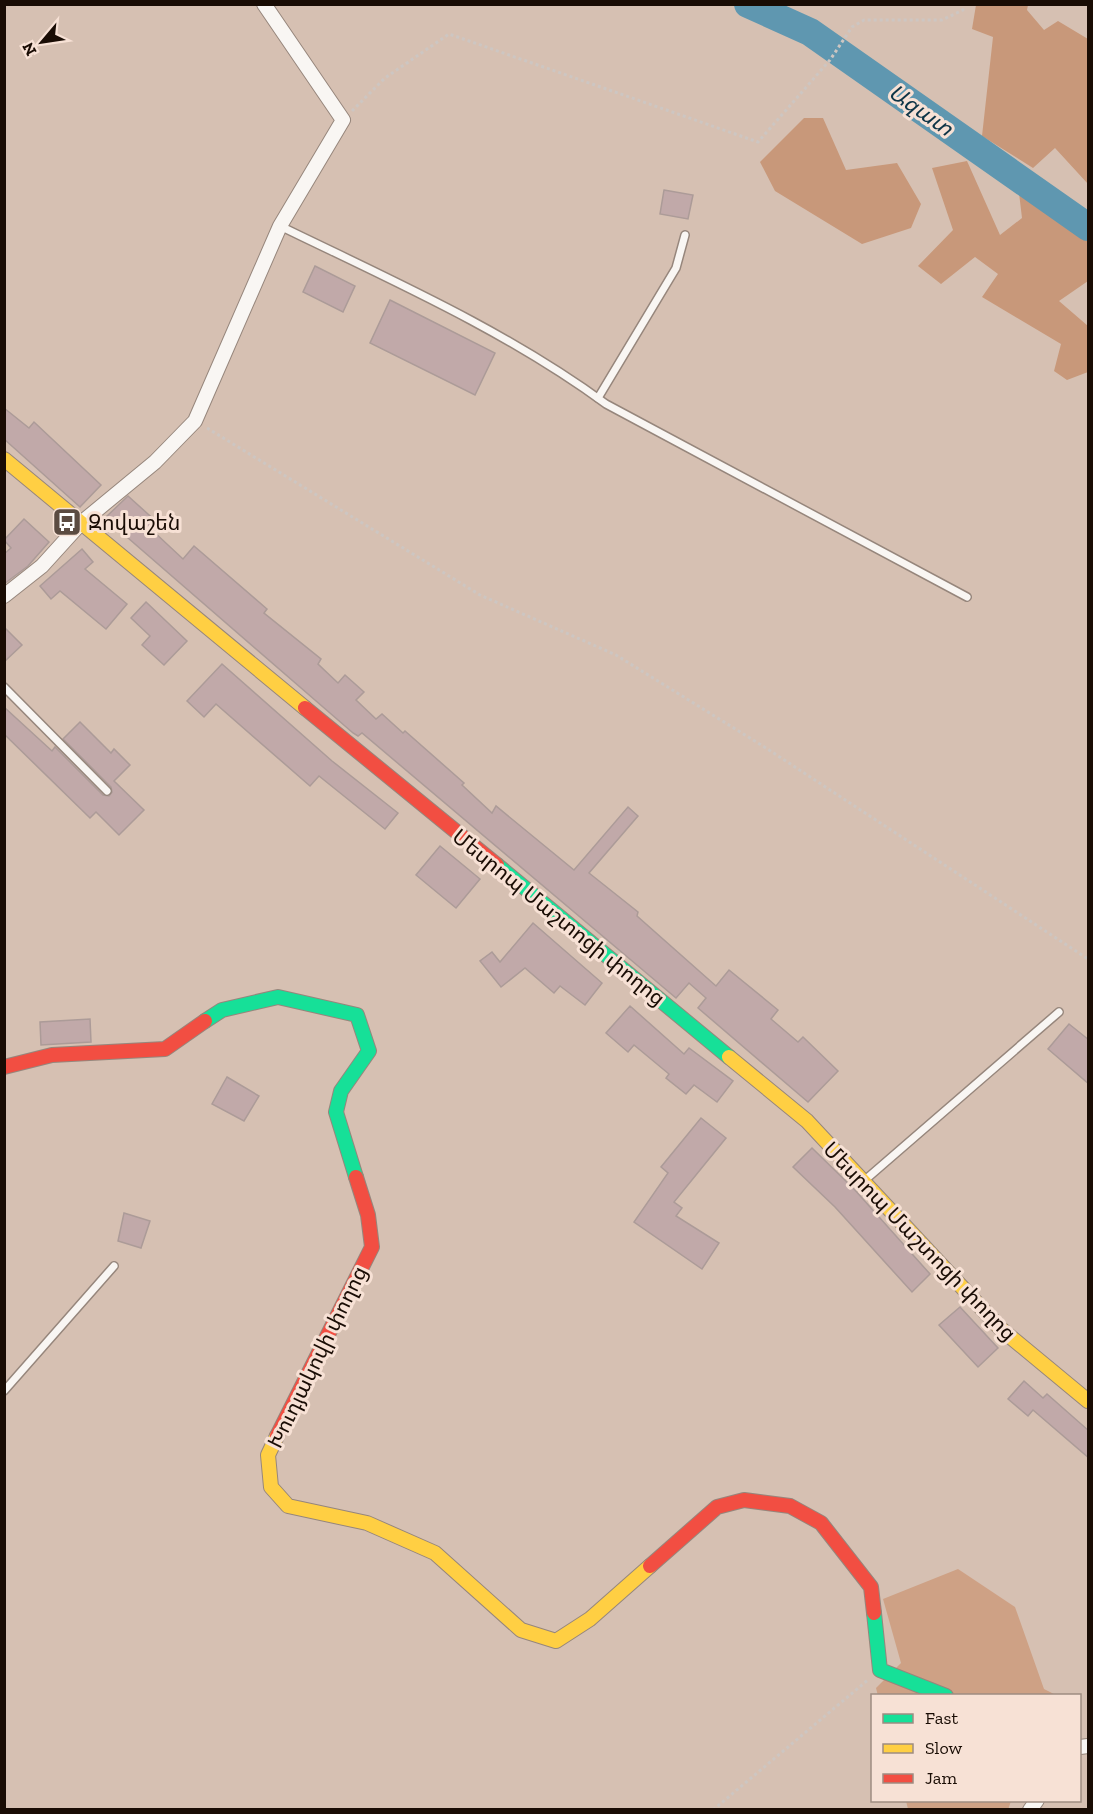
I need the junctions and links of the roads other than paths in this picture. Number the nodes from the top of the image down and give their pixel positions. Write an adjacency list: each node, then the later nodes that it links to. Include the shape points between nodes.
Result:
1 (264, 4): 2 (street, via 344,120)
2 (280, 226): 4 (lane, via 485,326); 6 (street, via 195,421 155,462)
3 (686, 235): 4 (lane, via 676,268)
4 (598, 398): 8 (lane)
5 (4, 459): 6 (street, Մեսրոպ Մաշտոցի փողոց)
6 (81, 523): 7 (street, via 42,566); 13 (street, Մեսրոպ Մաշտոցի փողոց, via 807,1121)
7 (4, 596)
8 (967, 597)
9 (4, 687): 10 (lane)
10 (107, 791)
11 (1059, 1012): 13 (lane)
12 (4, 1067): 17 (street, Խուդյակովի փողոց, via 52,1055 165,1049 222,1010 278,997 357,1015 369,1051 341,1091 336,1112 368,1215 372,1247 268,1455 271,1487 288,1506 367,1523 435,1553 520,1630 556,1641 590,1619 717,1507 744,1500 790,1506 821,1523 871,1587 880,1670)
13 (863, 1182): 16 (street, Մեսրոպ Մաշտոցի փողոց, via 1001,1329)
14 (114, 1266): 15 (lane)
15 (4, 1391)
16 (1089, 1401)
17 (943, 1694)

